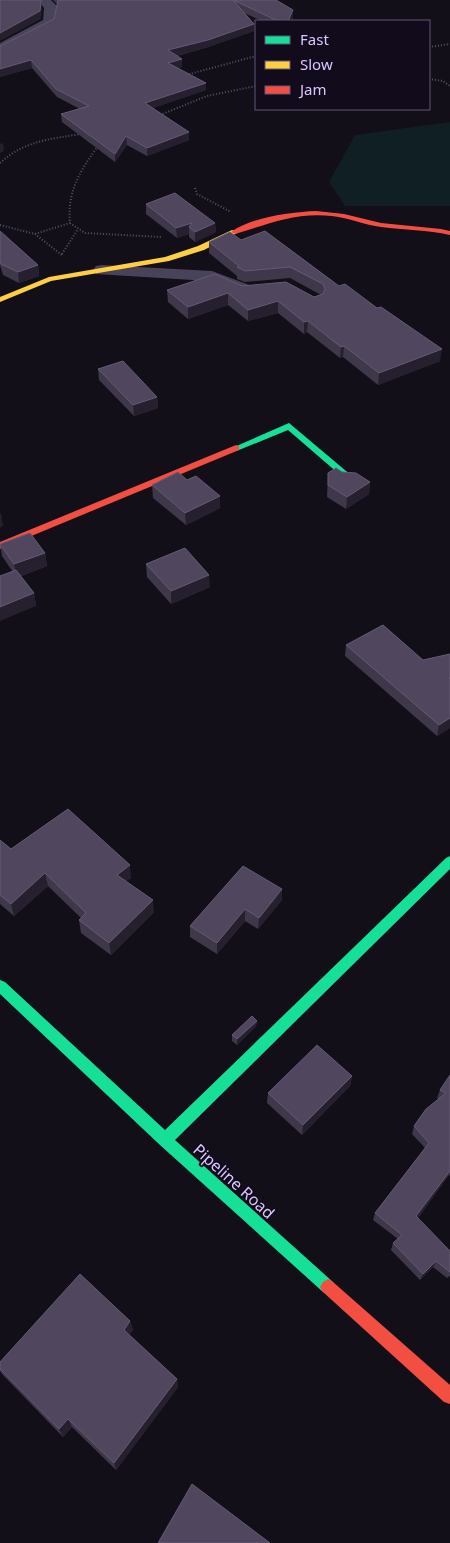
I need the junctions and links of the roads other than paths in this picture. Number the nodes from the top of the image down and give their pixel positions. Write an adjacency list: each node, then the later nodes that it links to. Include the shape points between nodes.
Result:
1 (44, 0): 2 (street, via 51,7 49,22)
2 (0, 49)
3 (450, 233): 4 (street, via 306,212 253,224 175,256)
4 (102, 270): 5 (street, via 212,276 243,290); 6 (street, via 49,279)
5 (263, 288)
6 (0, 300)
7 (349, 478): 8 (street, via 289,426)
8 (0, 546)
9 (450, 861): 11 (street)
10 (0, 986): 11 (street, Pipeline Road)
11 (165, 1140): 12 (street, Pipeline Road)
12 (450, 1396)

